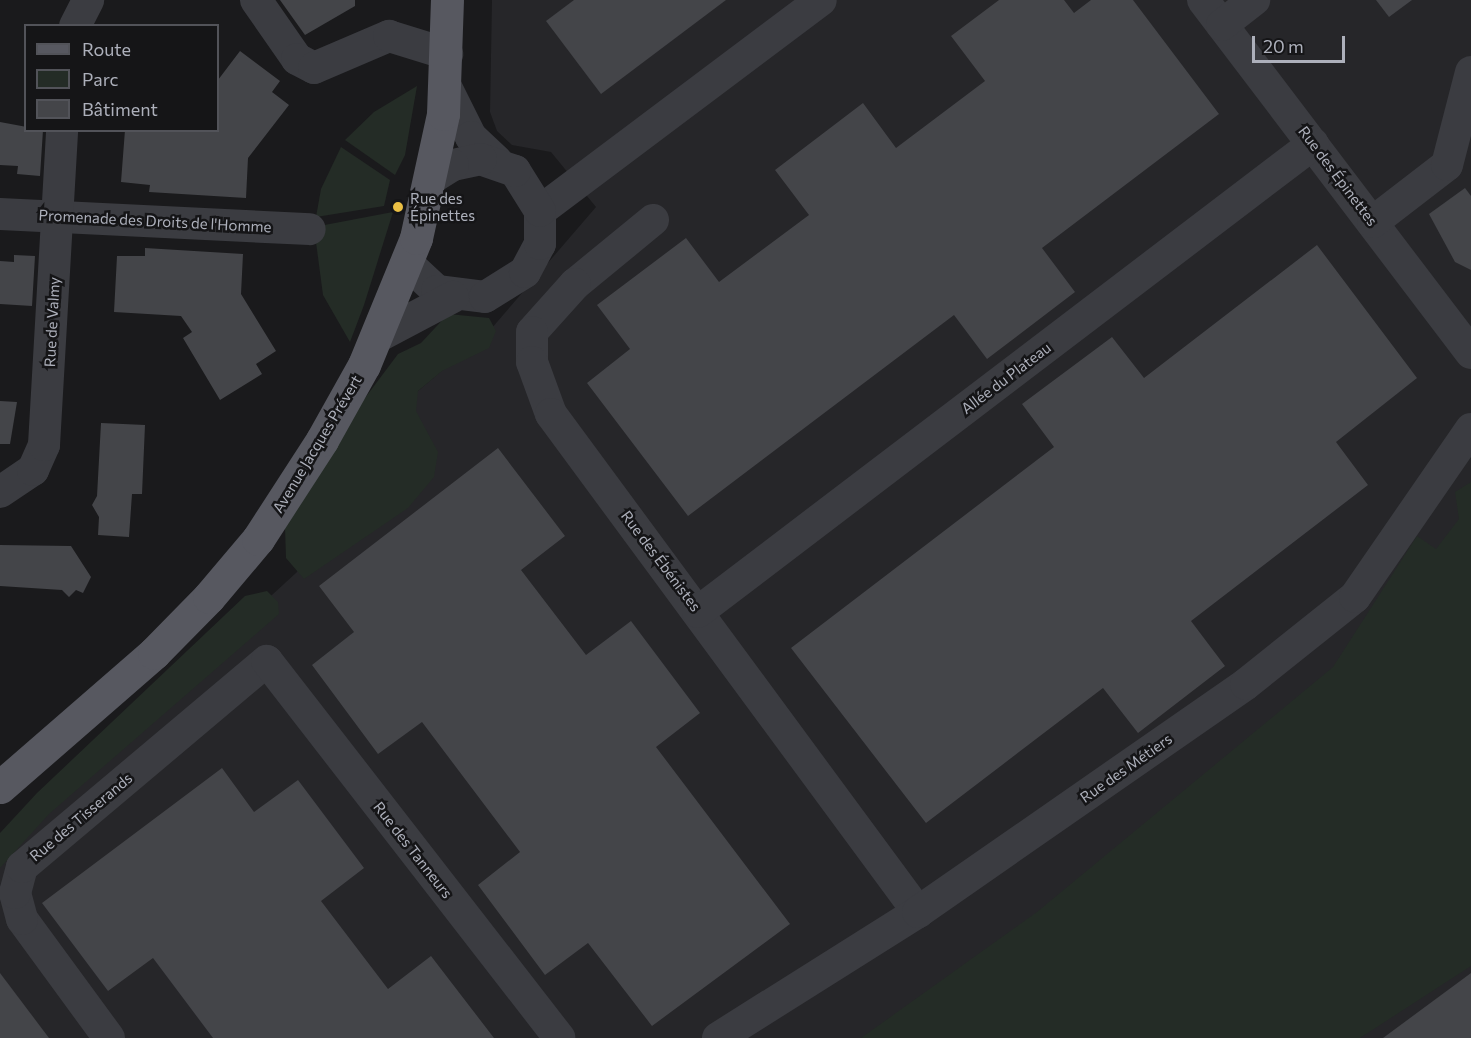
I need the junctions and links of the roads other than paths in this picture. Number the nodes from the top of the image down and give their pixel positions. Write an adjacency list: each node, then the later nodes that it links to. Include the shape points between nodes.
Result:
1 (88, 0): 7 (street)
2 (256, 0): 9 (street, via 297,59 314,68 389,36)
3 (447, 0): 9 (main road, Avenue Jacques Prévert)
4 (821, 0): 16 (street)
5 (1203, 0): 8 (street, Rue des Épinettes)
6 (1254, 0): 8 (street)
7 (76, 24)
8 (1222, 25): 13 (street, Rue des Épinettes)
9 (447, 54): 11 (main road, Avenue Jacques Prévert)
10 (1471, 72): 20 (street, via 1448,165)
11 (446, 87): 14 (street, via 471,137); 15 (main road, Avenue Jacques Prévert)
12 (62, 132): 18 (street, Rue de Valmy)
13 (1313, 144): 20 (street, Rue des Épinettes); 28 (street, Allée du Plateau)
14 (497, 161): 15 (street, via 459,164); 16 (street, via 527,182)
15 (432, 178): 22 (main road, Avenue Jacques Prévert)
16 (540, 212): 23 (street, via 540,243 525,272 500,292)
17 (0, 214): 18 (street, Promenade des Droits de l'Homme)
18 (57, 216): 21 (street, Promenade des Droits de l'Homme); 27 (street, Rue de Valmy, via 44,445 33,470)
19 (653, 219): 28 (street, Rue des Ébénistes, via 551,308 532,332 532,362 551,414)
20 (1373, 222): 25 (street, Rue des Épinettes)
21 (309, 229)
22 (408, 264): 23 (street, via 424,282); 24 (main road, Avenue Jacques Prévert)
23 (453, 297): 24 (street)
24 (377, 337): 30 (main road, Avenue Jacques Prévert, via 322,440 251,548 154,653)
25 (1471, 353)
26 (1471, 429): 31 (street, Rue des Métiers, via 1355,597 1246,684)
27 (0, 492)
28 (698, 612): 31 (street, Rue des Ébénistes)
29 (267, 661): 32 (street, Rue des Tisserands, via 22,867 15,893 22,919); 33 (street, Rue des Tanneurs)
30 (0, 787)
31 (918, 912): 34 (street, Rue des Métiers)
32 (109, 1038)
33 (559, 1038)
34 (718, 1038)

